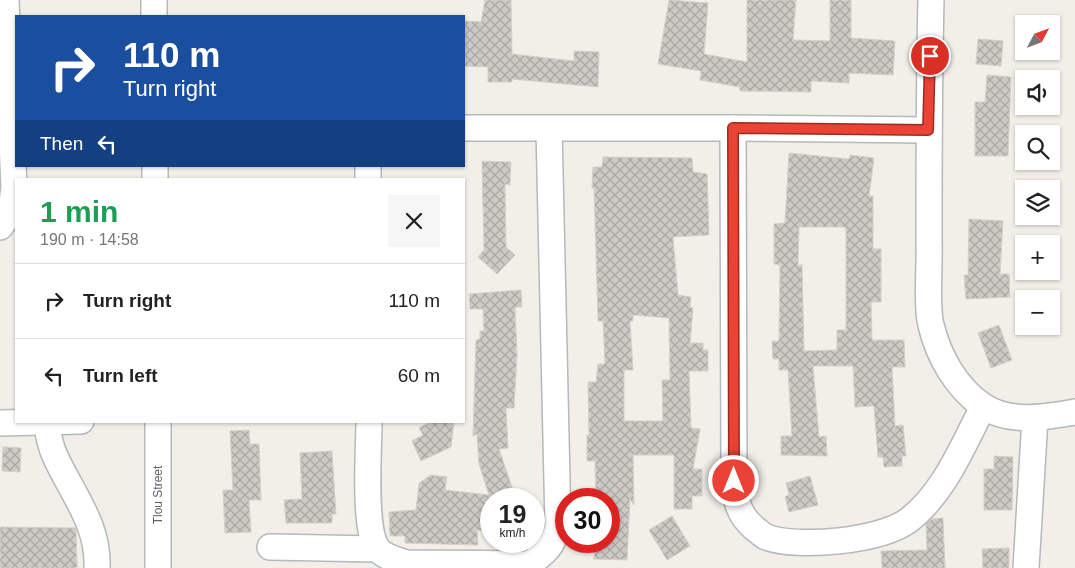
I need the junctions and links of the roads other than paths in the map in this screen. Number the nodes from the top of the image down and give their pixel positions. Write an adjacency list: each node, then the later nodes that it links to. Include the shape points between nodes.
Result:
1 (6, 0): 9 (street, via 14,186 11,212)
2 (154, 0): 4 (street)
3 (931, 0): 8 (street)
4 (154, 15)
5 (465, 128): 7 (street)
6 (733, 128): 7 (street); 8 (street); 10 (street, via 734,481 737,505 746,521 764,537 790,541 851,541 892,529 908,520 940,487)
7 (549, 130): 19 (street, via 558,526 555,541 529,564 408,563)
8 (928, 130): 10 (street, via 930,323 943,360)
9 (0, 228)
10 (983, 407): 12 (street, via 1008,416)
11 (1075, 412): 12 (street)
12 (1034, 418): 22 (street)
13 (0, 423): 14 (street)
14 (15, 423)
15 (46, 423): 20 (street, via 54,456 87,513 97,553)
16 (158, 423): 21 (street, Tlou Street)
17 (369, 423): 19 (street, via 370,529)
18 (270, 547): 19 (street)
19 (377, 549)
20 (97, 568)
21 (158, 568)
22 (1026, 568)

